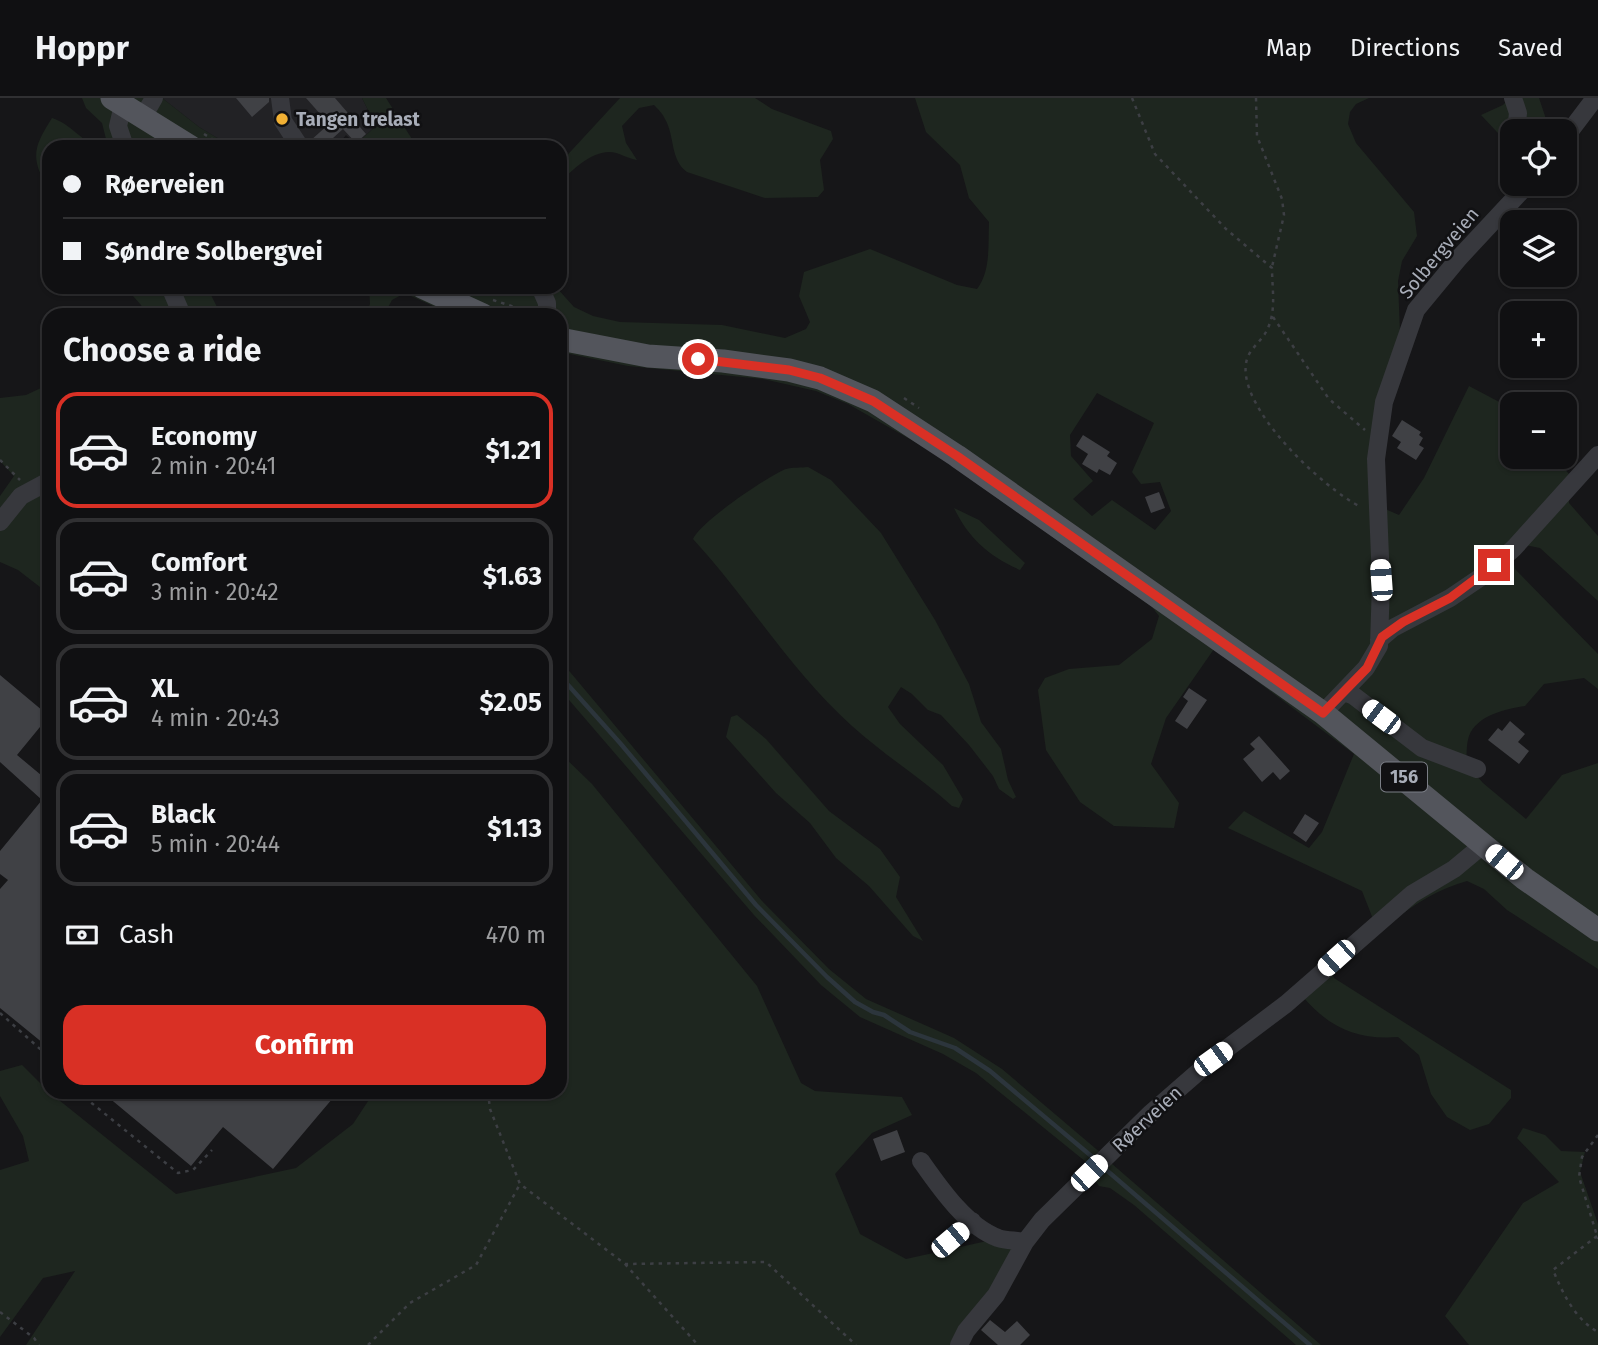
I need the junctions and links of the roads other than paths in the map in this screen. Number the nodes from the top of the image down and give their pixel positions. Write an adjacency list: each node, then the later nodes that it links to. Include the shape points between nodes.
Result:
1 (280, 98): 9 (street, via 284,121)
2 (1513, 98): 5 (street)
3 (1595, 98): 6 (street)
4 (133, 105): 7 (street, via 118,126); 8 (main road)
5 (1517, 119)
6 (1577, 122)
7 (123, 140)
8 (181, 140)
9 (296, 140)
10 (1516, 196): 17 (street, Solbergveien, via 1416,310 1384,402 1376,459)
11 (444, 294): 12 (main road)
12 (485, 307)
13 (567, 340): 19 (main road, 156, via 648,356 789,370 863,396 935,441)
14 (1598, 455): 17 (street, via 1514,548 1483,575)
15 (42, 484): 16 (street, via 21,496)
16 (0, 522)
17 (1379, 640): 18 (street, Solbergveien, via 1371,663)
18 (1344, 692): 19 (street, Solbergveien); 20 (street, via 1431,753)
19 (1323, 713): 21 (main road, 156)
20 (1477, 769)
21 (1484, 844): 22 (main road, 156); 26 (street, Røerveien, via 1412,894 1286,1004 1213,1059 1052,1209)
22 (1598, 930)
23 (921, 1161): 24 (street)
24 (972, 1221): 25 (street); 26 (street, via 996,1238)
25 (950, 1240)
26 (1025, 1242): 27 (street, Røerveien, via 996,1295)
27 (959, 1345)

